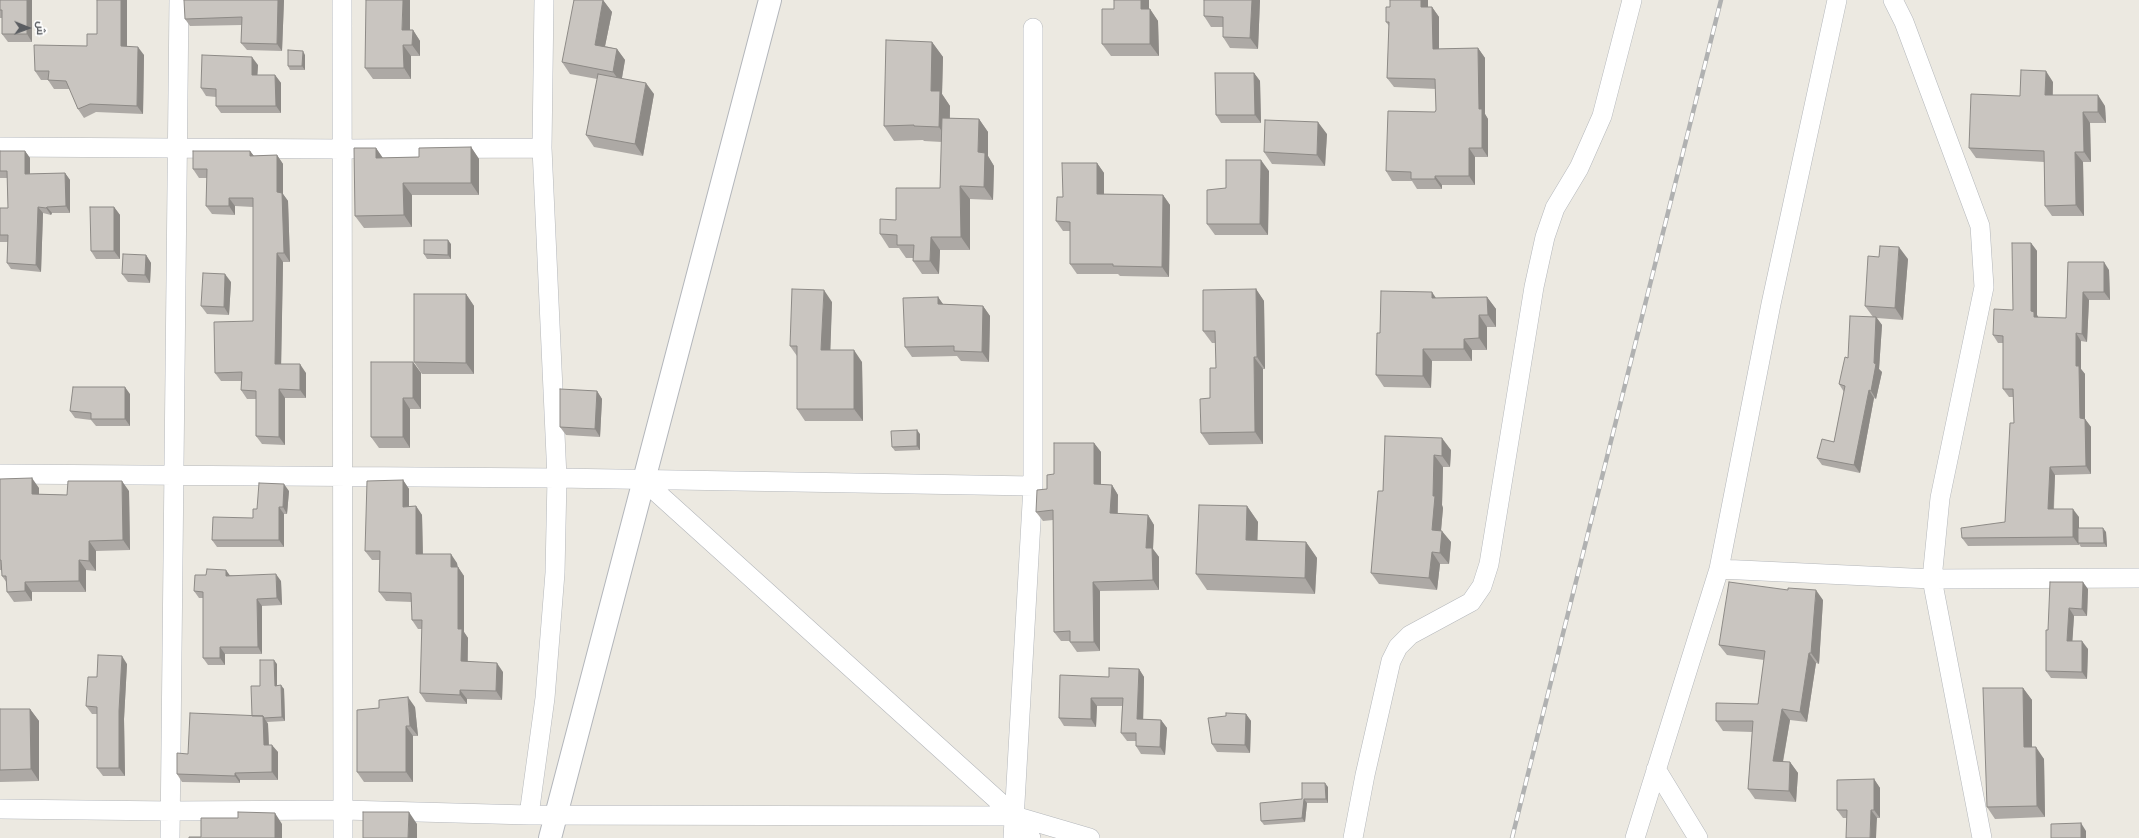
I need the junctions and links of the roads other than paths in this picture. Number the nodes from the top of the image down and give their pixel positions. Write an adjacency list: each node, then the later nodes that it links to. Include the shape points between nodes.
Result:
1 (179, 0): 10 (street)
2 (342, 0): 12 (street)
3 (544, 0): 11 (street)
4 (770, 0): 17 (street)
5 (1632, 0): 29 (street, via 1602,116 1580,168 1555,208 1545,237 1534,287 1485,579 1471,602 1410,635 1398,647 1391,661)
6 (1837, 0): 19 (street, via 1773,296)
7 (1893, 0): 21 (street, via 1904,22 1980,226 1984,287 1940,498)
8 (1033, 28): 18 (street)
9 (0, 146): 10 (street)
10 (176, 148): 12 (street); 14 (street)
11 (542, 148): 12 (street); 16 (street)
12 (343, 149): 15 (street)
13 (0, 474): 14 (street)
14 (174, 475): 15 (street); 25 (street)
15 (341, 477): 16 (street); 24 (street)
16 (557, 478): 17 (street); 26 (street, via 555,573 545,698)
17 (643, 480): 18 (street); 27 (street); 28 (street)
18 (1033, 486): 28 (street)
19 (1719, 569): 21 (street); 22 (street)
20 (2139, 578): 21 (street)
21 (1932, 579): 40 (street)
22 (1656, 769): 38 (street); 39 (street)
23 (0, 809): 25 (street)
24 (344, 810): 25 (street); 26 (street); 31 (street)
25 (171, 811): 30 (street)
26 (529, 815): 27 (street)
27 (556, 815): 28 (street); 32 (street)
28 (1015, 816): 33 (street); 34 (street); 35 (street)
29 (1357, 816): 36 (street); 37 (street)
30 (170, 838)
31 (343, 838)
32 (550, 838)
33 (1013, 838)
34 (1031, 838)
35 (1090, 838)
36 (1338, 838)
37 (1353, 838)
38 (1635, 838)
39 (1698, 838)
40 (1982, 838)

